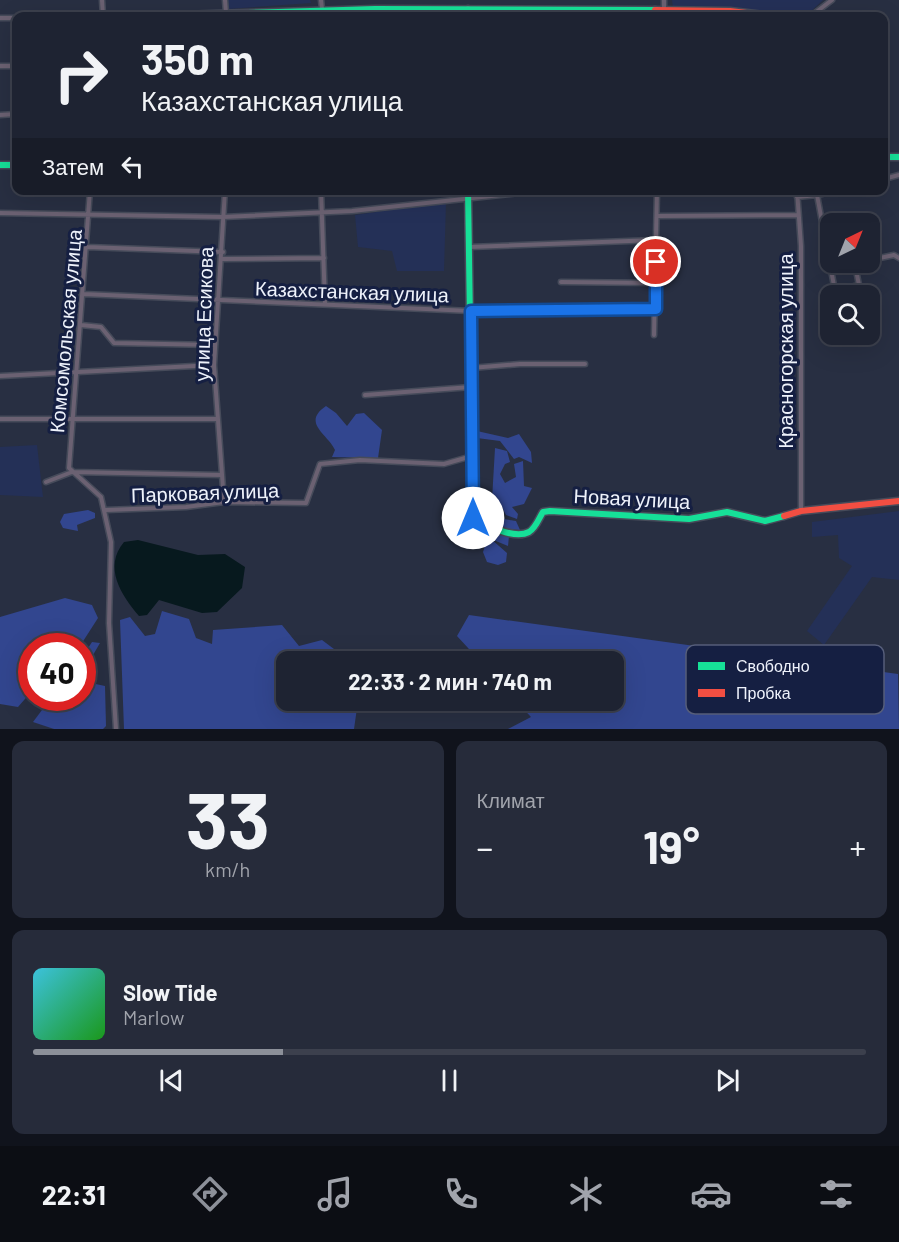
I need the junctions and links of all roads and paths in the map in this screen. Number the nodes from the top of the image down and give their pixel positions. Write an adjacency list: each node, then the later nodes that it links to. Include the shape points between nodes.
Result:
1 (321, 0): 5 (street)
2 (832, 0): 9 (street)
3 (504, 3): 4 (street); 8 (street)
4 (468, 7): 5 (street); 7 (street)
5 (322, 9): 6 (street)
6 (275, 12)
7 (468, 12)
8 (635, 12)
9 (816, 12)
10 (90, 195): 22 (street, Комсомольская улица)
11 (225, 195): 24 (street, улица Есикова)
12 (321, 195): 19 (street)
13 (460, 195): 19 (street)
14 (468, 195): 27 (street)
15 (657, 195): 23 (street)
16 (817, 195): 17 (street); 20 (street)
17 (797, 197): 21 (street, Красногорская улица)
18 (0, 213): 22 (street)
19 (324, 213): 24 (street); 29 (street)
20 (820, 213)
21 (798, 215): 23 (street); 62 (street, Красногорская улица)
22 (89, 216): 24 (street); 26 (street, Комсомольская улица)
23 (658, 216): 25 (street)
24 (223, 217): 28 (street, улица Есикова)
25 (656, 240): 27 (street); 36 (street)
26 (87, 247): 28 (street); 37 (street, Комсомольская улица)
27 (470, 247): 41 (street)
28 (223, 252): 32 (street, улица Есикова)
29 (324, 258): 32 (street); 39 (street)
30 (880, 258): 31 (street)
31 (899, 258)
32 (222, 259): 38 (street, улица Есикова)
33 (832, 273): 34 (street, via 835,291 859,285)
34 (857, 273)
35 (561, 282): 36 (street)
36 (657, 283): 40 (street)
37 (82, 294): 38 (street, Казахстанская улица); 42 (street, Комсомольская улица)
38 (220, 300): 39 (street, Казахстанская улица); 44 (street, улица Есикова)
39 (325, 304): 41 (street, Казахстанская улица)
40 (656, 309): 41 (street, Казахстанская улица); 43 (street)
41 (471, 311): 47 (street)
42 (81, 325): 44 (street, via 101,327 114,343); 48 (street, Комсомольская улица)
43 (654, 335)
44 (215, 345): 46 (street, улица Есикова)
45 (585, 364): 47 (street)
46 (214, 366): 48 (street); 54 (street, улица Есикова)
47 (471, 368): 50 (street)
48 (76, 373): 49 (street); 53 (street, Комсомольская улица)
49 (0, 376)
50 (472, 387): 51 (street); 55 (street)
51 (365, 395)
52 (0, 419): 53 (street)
53 (73, 419): 54 (street); 56 (street, Комсомольская улица, via 69,468)
54 (218, 419): 57 (street, улица Есикова)
55 (473, 455): 60 (street, Парковая улица, via 444,464 360,460 320,464 306,503); 62 (street, Новая улица, via 473,518 484,525 524,533 532,530 543,512 550,511 688,519 727,512 765,520)
56 (72, 472): 57 (street); 58 (street); 61 (street, via 100,497)
57 (222, 475): 60 (street, улица Есикова)
58 (46, 482)
59 (899, 501): 62 (street)
60 (224, 502): 61 (street, Парковая улица)
61 (106, 510): 63 (street, via 111,542 110,623)
62 (801, 511)
63 (116, 729)

